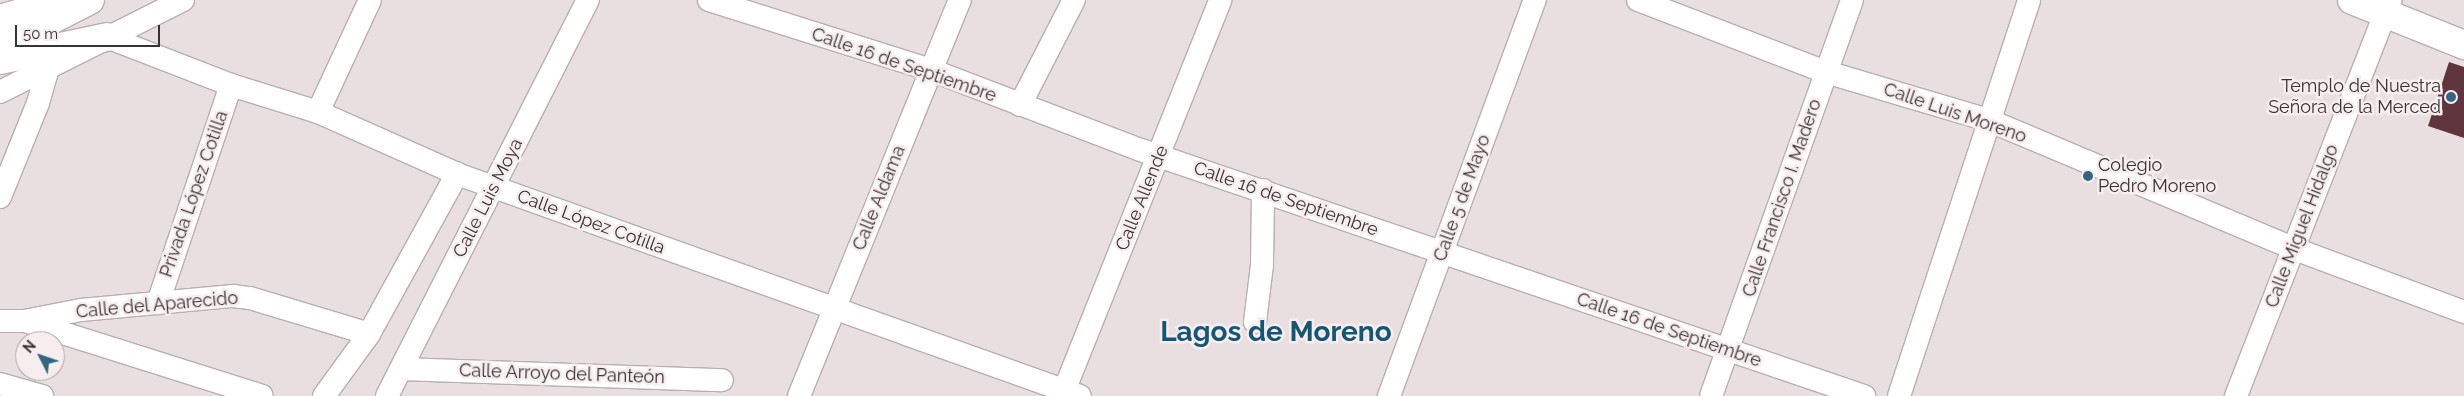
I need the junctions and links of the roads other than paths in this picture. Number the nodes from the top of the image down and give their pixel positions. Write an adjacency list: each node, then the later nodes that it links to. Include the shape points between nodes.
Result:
1 (38, 0): 16 (main road)
2 (183, 0): 17 (street)
3 (370, 0): 27 (street)
4 (588, 0): 31 (street, Calle Luis Moya)
5 (709, 0): 22 (street, Calle 16 de Septiembre)
6 (960, 0): 22 (street, Calle Aldama)
7 (1074, 0): 26 (street)
8 (1220, 0): 29 (street, Calle Allende)
9 (1535, 0): 35 (street, Calle 5 de Mayo)
10 (1638, 0): 23 (street, Calle Luis Moreno)
11 (1852, 0): 23 (street, Calle Francisco I. Madero)
12 (2029, 0): 28 (street)
13 (2352, 0): 15 (main road)
14 (89, 1): 16 (main road, via 58,2); 19 (main road)
15 (2387, 6): 18 (main road); 34 (street, Calle Miguel Hidalgo)
16 (1, 17)
17 (107, 37): 20 (main road); 21 (street); 24 (street, Calle López Cotilla)
18 (2464, 45)
19 (0, 46)
20 (0, 60)
21 (49, 65): 25 (street); 33 (street, via 38,103)
22 (931, 70): 26 (street, Calle 16 de Septiembre); 37 (street, Calle Aldama)
23 (1826, 72): 28 (street, Calle Luis Moreno); 43 (street, Calle Francisco I. Madero)
24 (231, 85): 27 (street, Calle López Cotilla); 36 (street, Privada López Cotilla)
25 (0, 92)
26 (1020, 105): 29 (street, Calle 16 de Septiembre)
27 (318, 112): 30 (street, Calle López Cotilla)
28 (1988, 120): 34 (street, Calle Luis Moreno); 56 (street)
29 (1159, 156): 32 (street, Calle 16 de Septiembre); 47 (street, Calle Allende)
30 (458, 174): 31 (street, Calle López Cotilla); 42 (street)
31 (495, 186): 37 (street, Calle López Cotilla); 44 (street, Calle Luis Moya)
32 (1263, 190): 35 (street, Calle 16 de Septiembre); 41 (street, via 1262,265)
33 (0, 197)
34 (2292, 248): 38 (street, Calle Luis Moreno); 57 (street, Calle Miguel Hidalgo)
35 (1442, 252): 43 (street, Calle 16 de Septiembre); 53 (street, Calle 5 de Mayo)
36 (158, 303): 40 (street, Calle del Aparecido, via 81,310); 42 (street, Calle del Aparecido, via 232,296 250,298)
37 (832, 310): 47 (street, Calle López Cotilla); 52 (street, Calle Aldama)
38 (2464, 312)
39 (0, 321): 40 (street, Calle del Aparecido)
40 (24, 321): 49 (street)
41 (1255, 322)
42 (369, 334): 50 (street)
43 (1728, 351): 54 (street, Calle Francisco I. Madero); 55 (street, Calle 16 de Septiembre)
44 (401, 368): 45 (street, Calle Arroyo del Panteón); 51 (street, Calle Luis Moya)
45 (722, 380)
46 (0, 384): 48 (street)
47 (1068, 394)
48 (42, 396)
49 (262, 396)
50 (324, 396)
51 (387, 396)
52 (799, 396)
53 (1389, 396)
54 (1712, 396)
55 (1864, 396)
56 (1899, 396)
57 (2236, 396)

